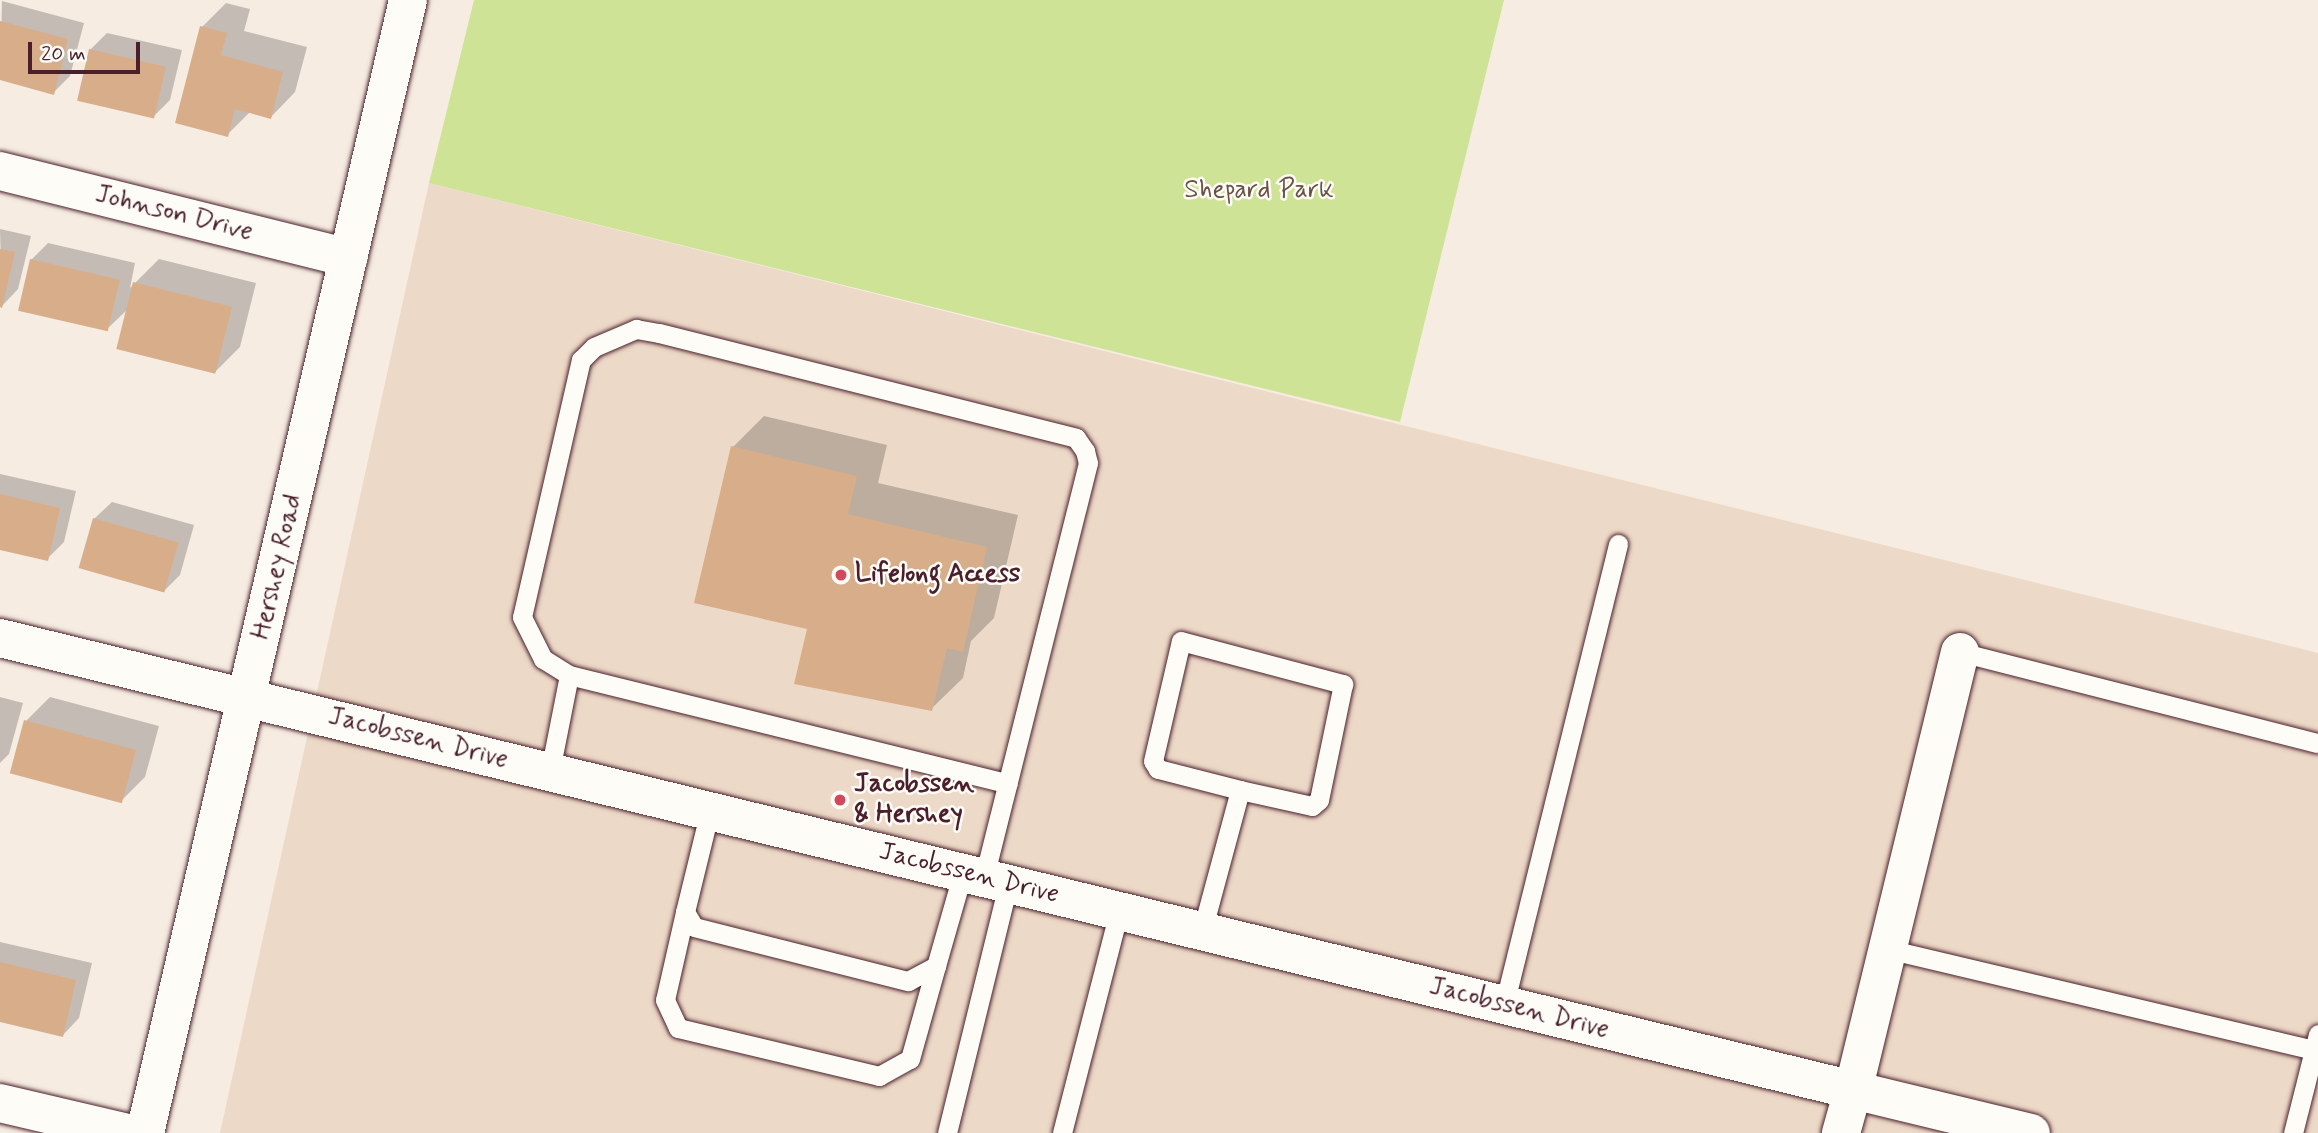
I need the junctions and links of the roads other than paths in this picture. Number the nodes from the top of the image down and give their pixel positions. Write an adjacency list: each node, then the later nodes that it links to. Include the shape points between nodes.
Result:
1 (408, 0): 3 (street, Hershey Road)
2 (0, 171): 3 (street, Johnson Drive)
3 (348, 258): 8 (street, Hershey Road)
4 (1618, 544): 20 (lane)
5 (0, 638): 8 (street, Jacobssen Drive)
6 (1959, 652): 9 (lane); 18 (street)
7 (569, 676): 10 (lane); 11 (lane); 11 (lane, via 543,659 522,617 582,360 616,336 636,329 659,333 1076,439 1088,463)
8 (249, 697): 10 (street, Jacobssen Drive); 25 (street, Hershey Road)
9 (2318, 743)
10 (550, 771): 13 (street, Jacobssen Drive)
11 (1007, 784): 14 (lane)
12 (1240, 790): 12 (lane, via 1158,769 1153,761 1181,641 1343,684 1320,800 1312,806); 17 (lane)
13 (710, 810): 14 (street, Jacobssen Drive); 16 (lane)
14 (985, 878): 15 (street, Jacobssen Drive); 19 (lane); 26 (lane)
15 (1119, 911): 17 (street, Jacobssen Drive); 27 (lane)
16 (685, 912): 19 (lane, via 694,927 908,981); 19 (lane, via 665,1000 678,1028 879,1076 910,1059)
17 (1202, 931): 20 (street, Jacobssen Drive)
18 (1887, 949): 21 (lane); 22 (street)
19 (936, 966)
20 (1504, 1005): 22 (street, Jacobssen Drive)
21 (2316, 1042): 30 (lane)
22 (1853, 1090): 28 (street); 29 (street, Jacobssen Drive)
23 (0, 1103): 24 (street)
24 (128, 1133)
25 (145, 1133)
26 (947, 1133)
27 (1062, 1133)
28 (1841, 1133)
29 (2031, 1133)
30 (2293, 1133)

